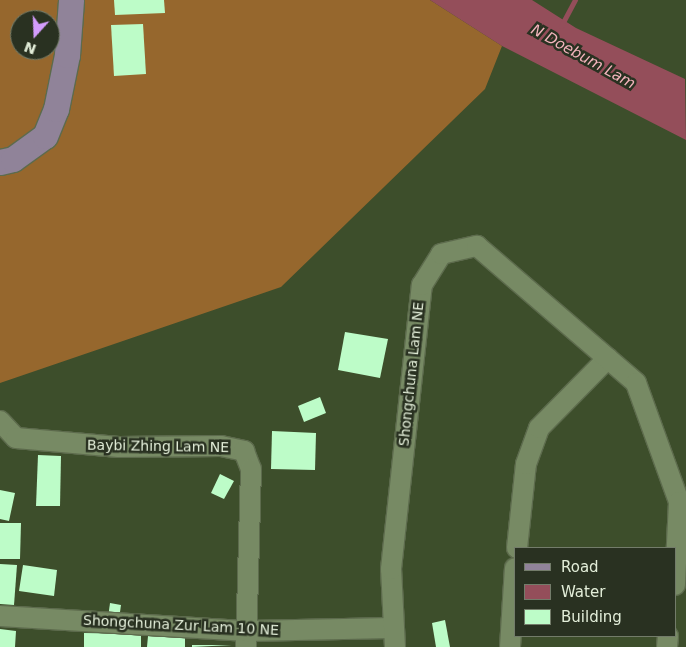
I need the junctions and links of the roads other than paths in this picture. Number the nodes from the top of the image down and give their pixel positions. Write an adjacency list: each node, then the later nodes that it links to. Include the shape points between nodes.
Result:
1 (71, 0): 2 (main road, via 67,55 56,110 45,136 13,159)
2 (0, 162)
3 (608, 358): 5 (street, via 539,428 526,464); 6 (street, via 636,383 679,502); 9 (street, Shongchuna Lam NE, via 477,246 441,254 422,285 415,327 391,570)
4 (0, 422): 10 (street, Baybi Zhing Lam NE, via 16,438 119,447 221,446 244,451 252,469)
5 (517, 547)
6 (676, 564)
7 (514, 584): 11 (street)
8 (0, 616): 10 (street, Shongchuna Zur Lam 10 NE)
9 (393, 637): 10 (street, Shongchuna Zur Lam 10 NE)
10 (247, 639)
11 (510, 647)

